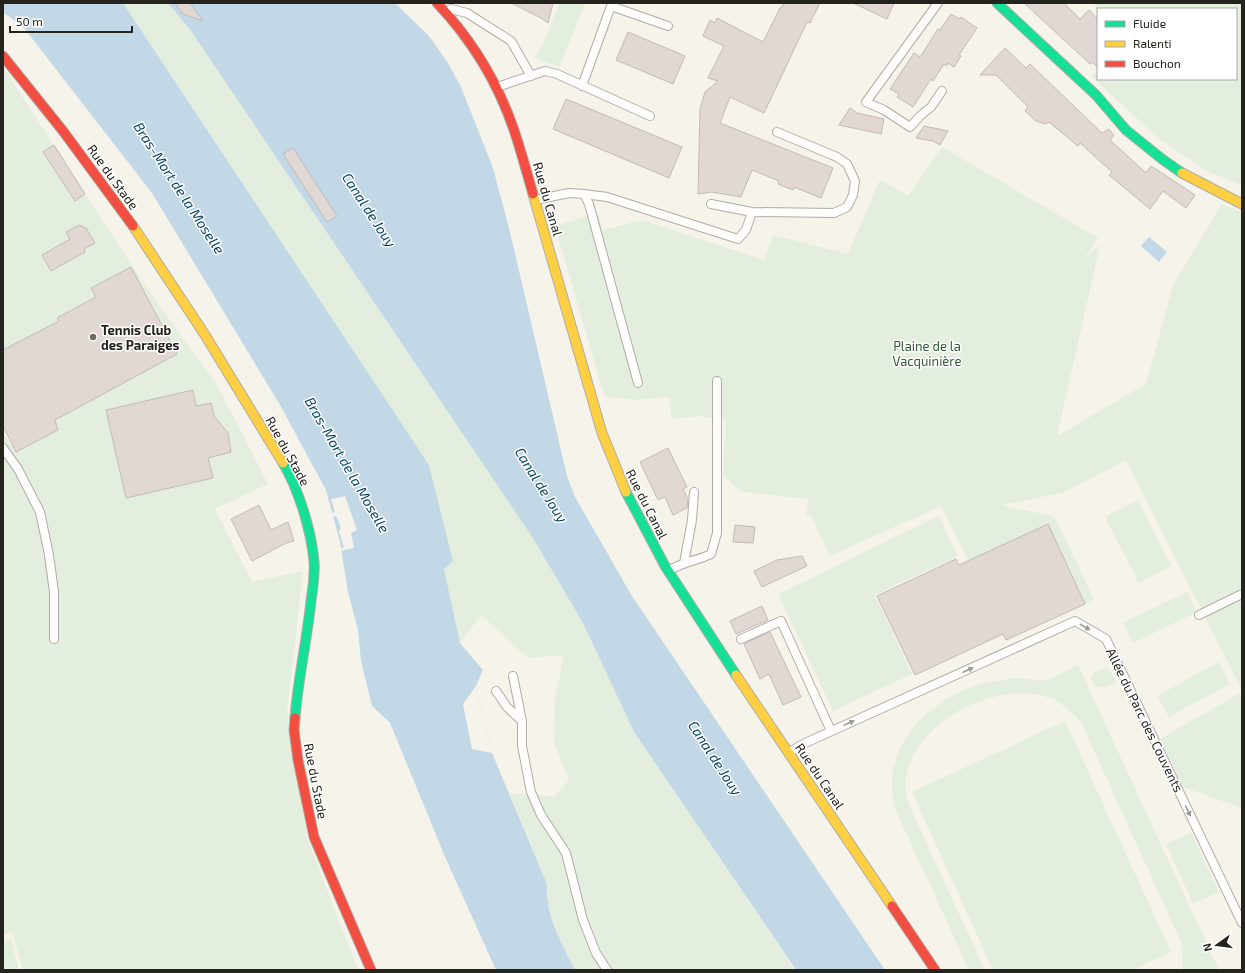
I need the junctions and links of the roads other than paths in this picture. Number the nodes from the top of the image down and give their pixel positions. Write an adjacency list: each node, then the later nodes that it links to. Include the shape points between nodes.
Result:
1 (938, 3): 9 (lane, via 866,102 910,127 931,107)
2 (998, 3): 15 (street, via 1096,95 1108,112 1130,134 1178,171)
3 (439, 5): 6 (lane, via 467,13 511,41); 8 (street, Rue du Canal, via 468,39)
4 (668, 26): 7 (lane, via 611,6)
5 (3, 56): 33 (street, Rue du Stade, via 63,131 144,241 205,335 296,490 314,562 297,692 294,730 298,760 314,837)
6 (531, 76): 7 (lane, via 545,71); 8 (lane)
7 (582, 86): 10 (lane)
8 (497, 87): 13 (street, Rue du Canal, via 514,129)
9 (942, 91)
10 (650, 116)
11 (777, 132): 16 (lane, via 837,157 847,164 855,181 853,195 847,207 834,213)
12 (584, 194): 13 (lane, via 569,193); 16 (lane, via 607,197 738,239 746,230); 18 (lane, via 589,204)
13 (534, 200): 22 (street, Rue du Canal, via 614,467 629,501)
14 (711, 204): 16 (lane)
15 (1242, 204)
16 (752, 212)
17 (717, 381): 21 (lane, via 717,533 711,554)
18 (638, 383)
19 (3, 448): 25 (lane, via 18,469 40,512 54,592)
20 (694, 492): 21 (lane)
21 (684, 564): 22 (lane)
22 (668, 572): 31 (street, Rue du Canal)
23 (1242, 594): 24 (lane)
24 (1199, 615)
25 (54, 639)
26 (741, 639): 30 (lane, via 781,621)
27 (513, 676): 29 (lane)
28 (496, 691): 29 (lane, via 507,707)
29 (522, 721): 34 (lane, via 522,746 531,792 541,815 566,854 583,920 596,953)
30 (831, 731): 31 (lane, Allée du Parc des Couvents); 32 (lane, Allée du Parc des Couvents, one-way to 32, via 1075,621 1106,639)
31 (789, 752): 35 (street, Rue du Canal)
32 (1242, 923)
33 (371, 970)
34 (607, 970)
35 (935, 970)

